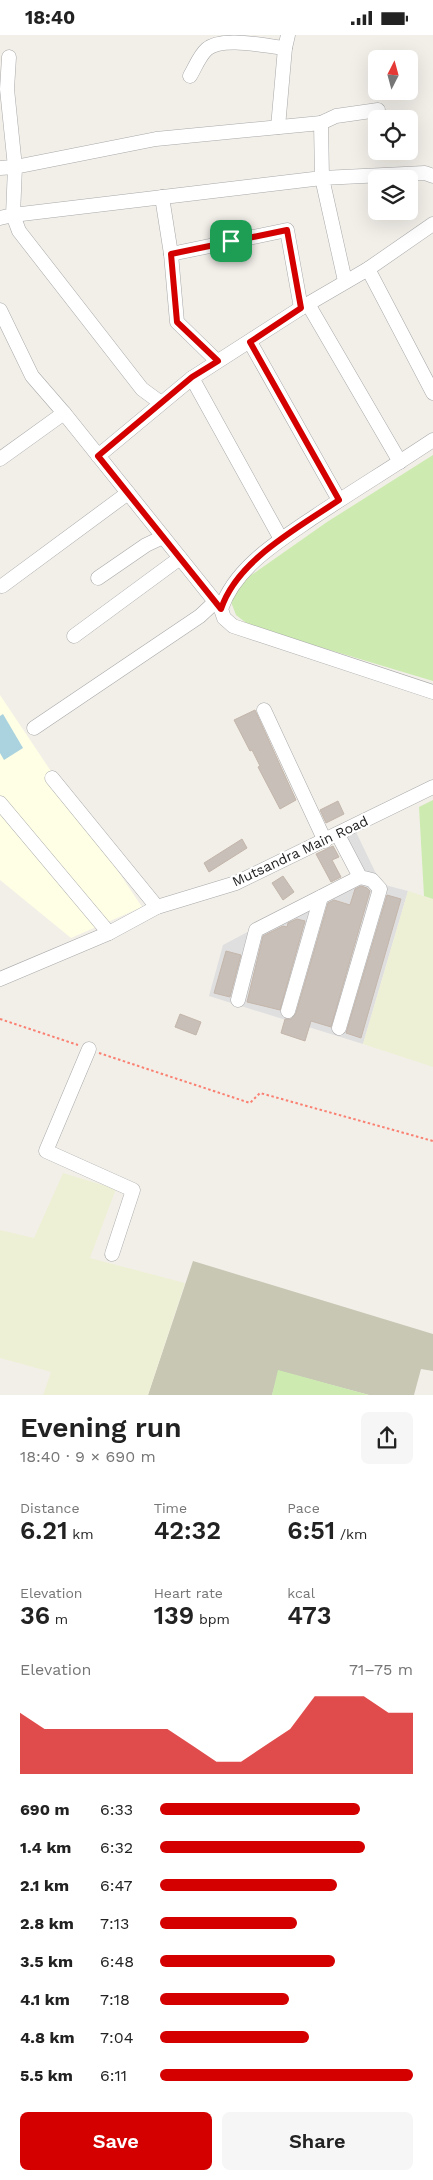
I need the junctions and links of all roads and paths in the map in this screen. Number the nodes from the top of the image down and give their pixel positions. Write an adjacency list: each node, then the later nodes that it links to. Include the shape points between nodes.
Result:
1 (286, 41): 3 (street, via 213,45 205,51); 6 (street)
2 (9, 57): 7 (street, via 7,89)
3 (190, 76)
4 (368, 111): 5 (street, via 336,115)
5 (322, 123): 6 (street); 10 (street)
6 (278, 127): 7 (street, via 156,139)
7 (15, 167): 8 (street); 12 (street)
8 (0, 168)
9 (433, 176): 10 (street, via 425,173)
10 (322, 178): 11 (street); 16 (street)
11 (162, 197): 12 (street); 14 (street)
12 (6, 216): 25 (street, via 142,389)
13 (431, 231): 15 (street)
14 (171, 254): 17 (street, via 287,230); 22 (street, via 177,322)
15 (368, 269): 16 (street); 24 (street)
16 (345, 281): 17 (street)
17 (305, 306): 21 (street); 30 (street)
18 (0, 310): 19 (street)
19 (13, 336): 20 (street); 26 (street, via 32,376)
20 (0, 342)
21 (250, 342): 22 (street); 32 (street)
22 (218, 361): 23 (street)
23 (192, 377): 25 (street); 34 (street)
24 (433, 393)
25 (161, 403): 28 (street)
26 (64, 413): 28 (street); 29 (street)
27 (433, 440): 30 (street)
28 (98, 456): 31 (street)
29 (0, 459)
30 (400, 462): 32 (street)
31 (128, 493): 33 (street); 37 (street)
32 (339, 500): 34 (street)
33 (163, 537): 35 (street); 36 (street)
34 (280, 539): 38 (street, via 239,577)
35 (180, 558): 38 (street); 39 (street)
36 (98, 578)
37 (2, 586)
38 (218, 606): 40 (street, via 233,626); 42 (street)
39 (74, 636)
40 (433, 692)
41 (264, 710): 46 (street)
42 (34, 728)
43 (52, 778): 49 (street)
44 (433, 787): 46 (street, Mutsandra Main Road)
45 (0, 803): 50 (street)
46 (332, 838): 47 (street); 49 (street, Mutsandra Main Road, via 236,883)
47 (360, 877): 48 (street); 55 (street, via 372,880 380,889)
48 (321, 897): 52 (street, via 256,930); 53 (street)
49 (157, 907): 50 (street, Mutsandra Main Road)
50 (109, 933): 51 (street, Mutsandra Main Road)
51 (0, 979)
52 (238, 1000)
53 (288, 1011)
54 (0, 1019): 56 (path)
55 (339, 1029)
56 (88, 1049): 57 (path, via 250,1103 260,1093); 58 (street, via 46,1151 132,1190)
57 (433, 1141)
58 (112, 1254)

